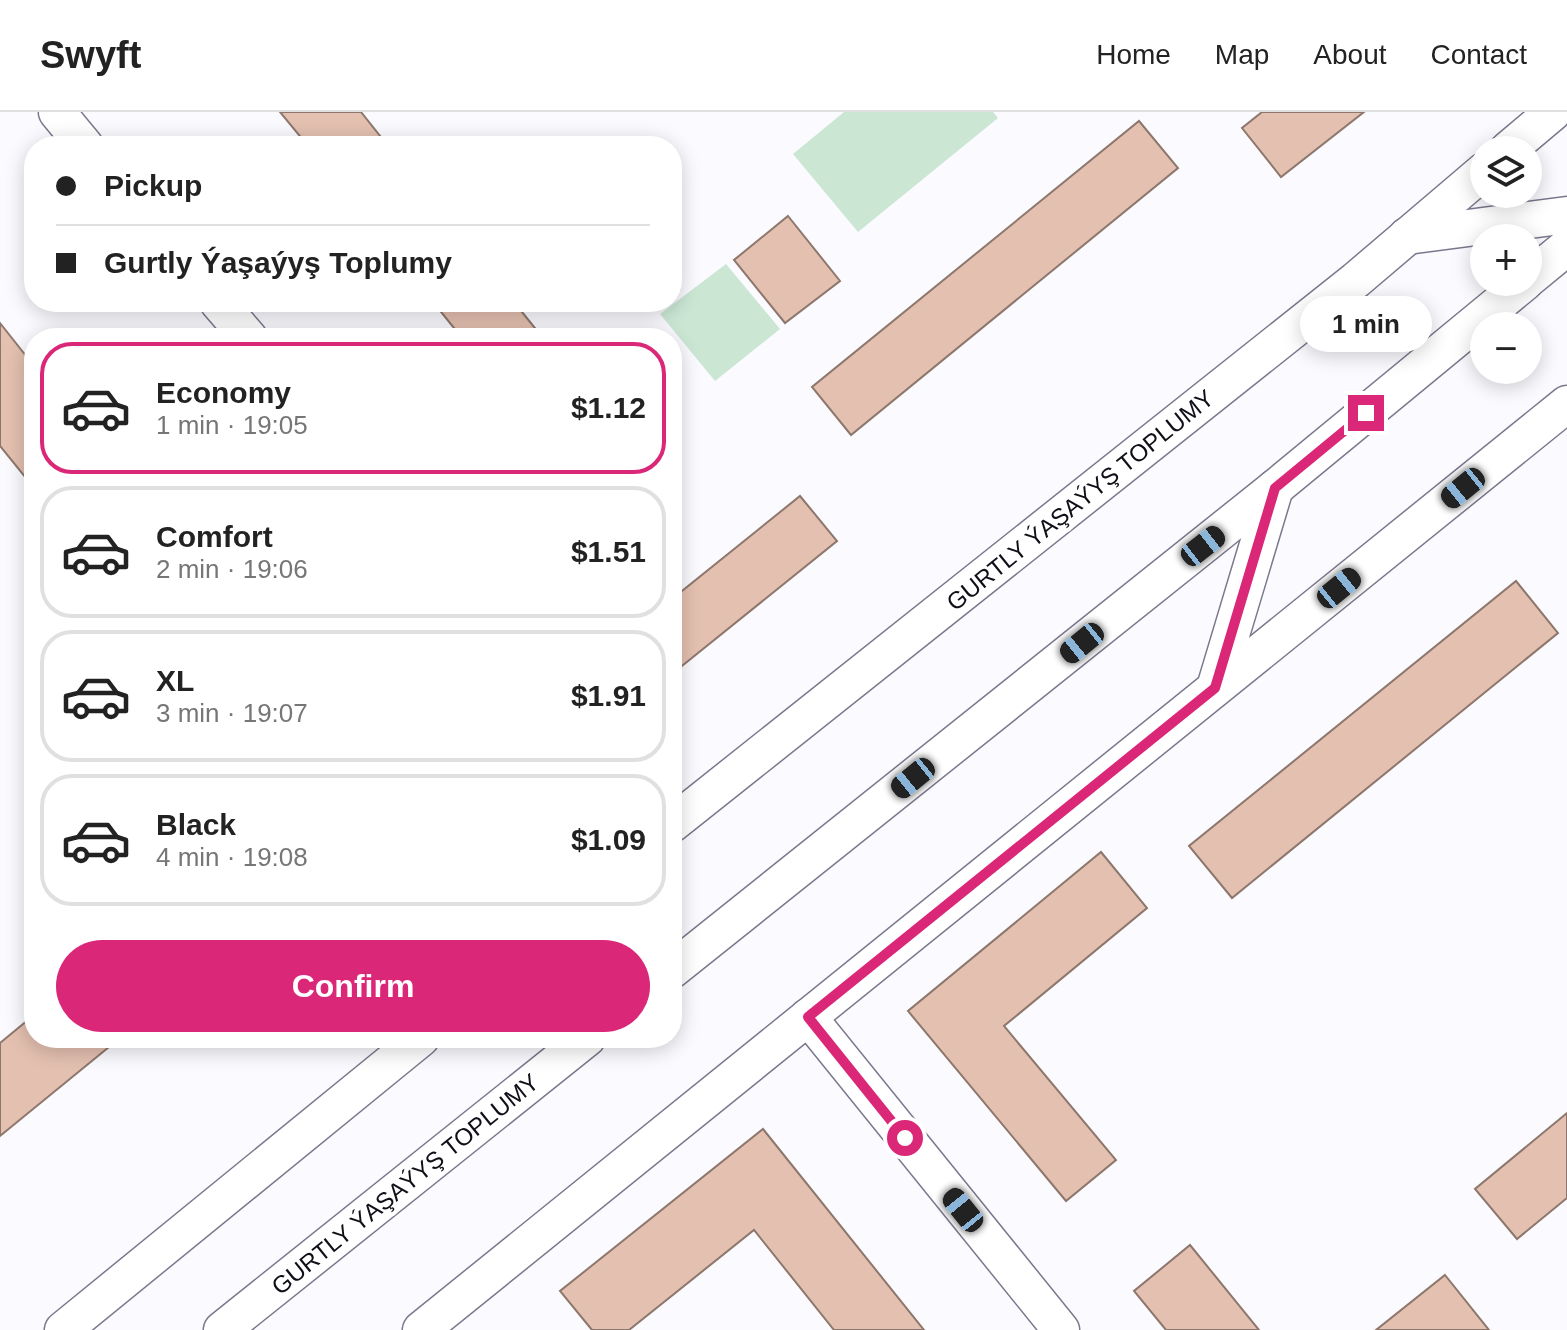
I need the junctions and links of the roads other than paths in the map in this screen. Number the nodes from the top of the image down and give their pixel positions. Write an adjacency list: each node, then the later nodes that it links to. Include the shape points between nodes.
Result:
1 (57, 112): 3 (street)
2 (1553, 112): 4 (street)
3 (77, 136)
4 (1525, 136)
5 (1470, 183): 7 (street, GURTLY ÝAŞAÝYŞ TOPLUMY)
6 (1567, 215): 7 (street)
7 (1407, 236): 16 (street, GURTLY ÝAŞAÝYŞ TOPLUMY)
8 (1567, 247): 9 (street)
9 (1542, 268)
10 (1508, 296): 14 (street)
11 (227, 312): 12 (street)
12 (240, 328)
13 (1567, 404): 15 (street)
14 (1275, 488): 15 (street); 17 (street)
15 (1215, 688): 18 (street)
16 (682, 816)
17 (682, 962)
18 (808, 1017): 23 (street); 24 (street)
19 (409, 1048): 21 (street)
20 (574, 1048): 22 (street, GURTLY ÝAŞAÝYŞ TOPLUMY)
21 (63, 1330)
22 (222, 1330)
23 (421, 1330)
24 (1061, 1330)

